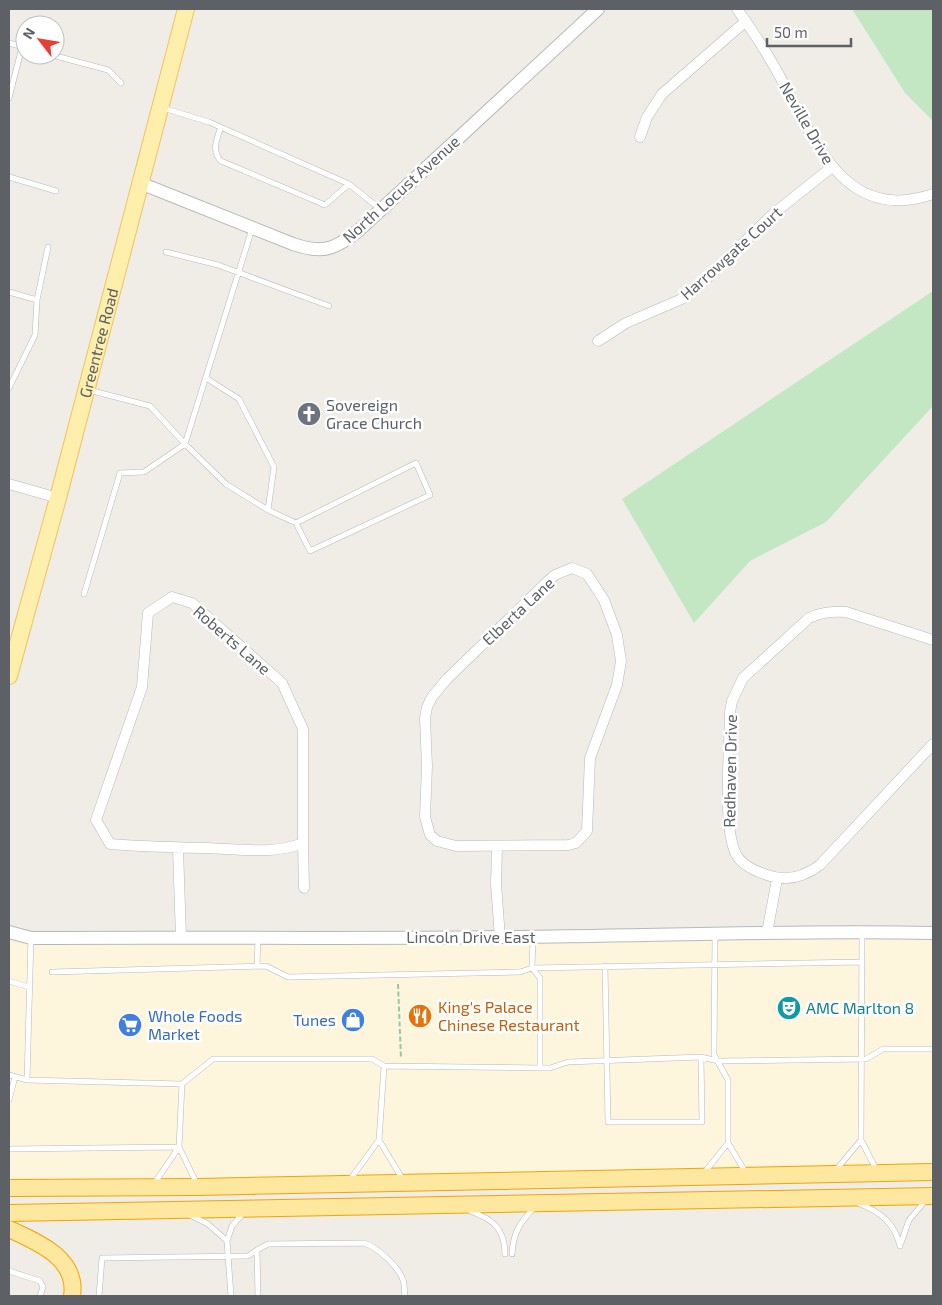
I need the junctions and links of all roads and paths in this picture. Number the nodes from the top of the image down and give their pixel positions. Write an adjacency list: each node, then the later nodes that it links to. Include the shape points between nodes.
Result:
1 (186, 9): 9 (main road, Greentree Road)
2 (598, 9): 18 (street, North Locust Avenue)
3 (737, 9): 4 (street, Neville Drive)
4 (746, 21): 11 (street, via 662,94 647,117); 12 (street, Neville Drive)
5 (65, 58): 7 (lane, via 108,70)
6 (18, 65): 8 (lane)
7 (121, 83)
8 (9, 98)
9 (160, 107): 10 (lane); 14 (main road, Greentree Road)
10 (221, 127): 15 (lane); 15 (lane, via 215,143 217,157 221,161 325,205)
11 (640, 136)
12 (832, 167): 17 (street, Neville Drive, via 854,187 880,199 908,201); 26 (street, Harrowgate Court, via 773,214 684,298 626,323)
13 (9, 177): 16 (lane)
14 (140, 183): 19 (street, North Locust Avenue); 29 (main road, Greentree Road)
15 (349, 184): 18 (lane)
16 (56, 191)
17 (933, 194)
18 (381, 209): 19 (street, North Locust Avenue, via 342,244 326,250 309,250)
19 (252, 228): 22 (lane)
20 (48, 247): 24 (lane)
21 (166, 252): 22 (lane)
22 (238, 272): 25 (lane); 27 (lane)
23 (9, 292): 24 (lane)
24 (37, 300): 28 (lane, via 35,335)
25 (329, 306)
26 (598, 341)
27 (206, 378): 30 (lane); 33 (lane, via 239,399 274,467)
28 (9, 388)
29 (86, 389): 30 (lane, via 150,406); 32 (main road, Greentree Road)
30 (185, 444): 33 (lane, via 226,484); 35 (lane, via 144,472 120,473)
31 (9, 484): 32 (street)
32 (58, 498): 37 (main road, Greentree Road)
33 (268, 510): 34 (lane)
34 (296, 523): 34 (lane, via 310,551 430,495 416,463)
35 (84, 594)
36 (933, 640): 42 (street, Redhaven Drive, via 846,612 817,614 743,678 730,712 729,832 736,855 745,865)
37 (9, 676)
38 (933, 744): 42 (street, via 820,865 808,874)
39 (303, 843): 41 (street, Roberts Lane, via 273,849); 41 (street, Roberts Lane, via 303,729 282,683 192,603 172,597 148,613 142,687 96,820 110,844); 43 (street)
40 (497, 846): 40 (street, Elberta Lane, via 446,845 430,835 425,817 427,760 424,729 427,707 447,679 547,582 564,570 580,570 593,581 607,606 621,661 617,685 590,758 587,831 576,843 568,845); 53 (street)
41 (178, 849): 49 (street)
42 (777, 879): 46 (street)
43 (304, 888)
44 (9, 932): 51 (street, Lincoln Drive East)
45 (862, 932): 46 (street, Lincoln Drive East); 47 (street, Lincoln Drive East); 54 (lane)
46 (767, 933): 48 (street, Lincoln Drive East)
47 (933, 933)
48 (715, 935): 50 (street, Lincoln Drive East); 55 (lane)
49 (182, 937): 51 (street, Lincoln Drive East); 52 (street, Lincoln Drive East)
50 (533, 937): 53 (street, Lincoln Drive East); 58 (lane)
51 (31, 938): 62 (lane)
52 (258, 938): 53 (street, Lincoln Drive East); 56 (lane)
53 (500, 938)
54 (862, 962): 55 (lane); 65 (lane)
55 (715, 965): 57 (lane); 67 (lane, via 714,1055)
56 (257, 966): 59 (lane); 60 (lane, via 266,966 288,977)
57 (605, 966): 58 (lane); 66 (lane)
58 (532, 968): 60 (lane, via 520,972); 70 (lane, via 540,978)
59 (52, 972)
60 (398, 975): 69 (path)
61 (9, 981): 62 (lane)
62 (29, 987): 73 (lane)
63 (933, 1049): 65 (lane, via 883,1049)
64 (701, 1057): 66 (lane); 66 (lane, via 702,1122 608,1122); 67 (lane)
65 (861, 1059): 67 (lane); 77 (lane)
66 (607, 1061): 70 (lane, via 568,1062)
67 (718, 1061): 78 (lane, via 728,1080)
68 (384, 1066): 69 (lane); 74 (lane, via 372,1059 213,1059); 76 (lane)
69 (401, 1066): 70 (lane)
70 (540, 1068)
71 (9, 1075): 72 (lane)
72 (15, 1077): 73 (lane); 75 (lane)
73 (27, 1080): 74 (lane)
74 (182, 1084): 79 (lane)
75 (9, 1100)
76 (379, 1140): 86 (lane); 87 (lane)
77 (860, 1140): 82 (lane); 83 (lane)
78 (728, 1143): 84 (lane); 85 (lane)
79 (179, 1147): 80 (lane); 88 (lane); 89 (lane)
80 (9, 1149)
81 (933, 1172): 83 (highway)
82 (833, 1174): 83 (highway); 84 (highway)
83 (879, 1174)
84 (747, 1176): 85 (highway)
85 (701, 1177): 86 (highway)
86 (405, 1182): 87 (highway)
87 (347, 1183): 89 (highway)
88 (152, 1187): 89 (highway); 90 (highway)
89 (198, 1187)
90 (9, 1188)
91 (932, 1196): 92 (highway); 92 (lane, via 910,1220 900,1246 897,1232 885,1218)
92 (847, 1198): 93 (highway)
93 (539, 1204): 94 (highway); 102 (lane, via 519,1225 512,1239)
94 (455, 1205): 95 (highway); 101 (lane, via 493,1223 502,1234)
95 (248, 1209): 96 (highway); 99 (lane, via 232,1226)
96 (178, 1210): 97 (highway); 99 (lane, via 208,1224)
97 (9, 1213)
98 (9, 1229): 106 (highway, via 60,1258 71,1274)
99 (227, 1241): 103 (lane)
100 (257, 1250): 103 (lane, via 248,1256); 109 (lane); 110 (lane, via 268,1244 364,1243 395,1267 403,1280)
101 (505, 1254)
102 (512, 1254)
103 (229, 1256): 107 (lane, via 102,1258); 108 (lane)
104 (9, 1271): 105 (lane, via 40,1281 43,1287)
105 (40, 1296)
106 (72, 1296)
107 (99, 1296)
108 (231, 1296)
109 (258, 1296)
110 (405, 1296)

